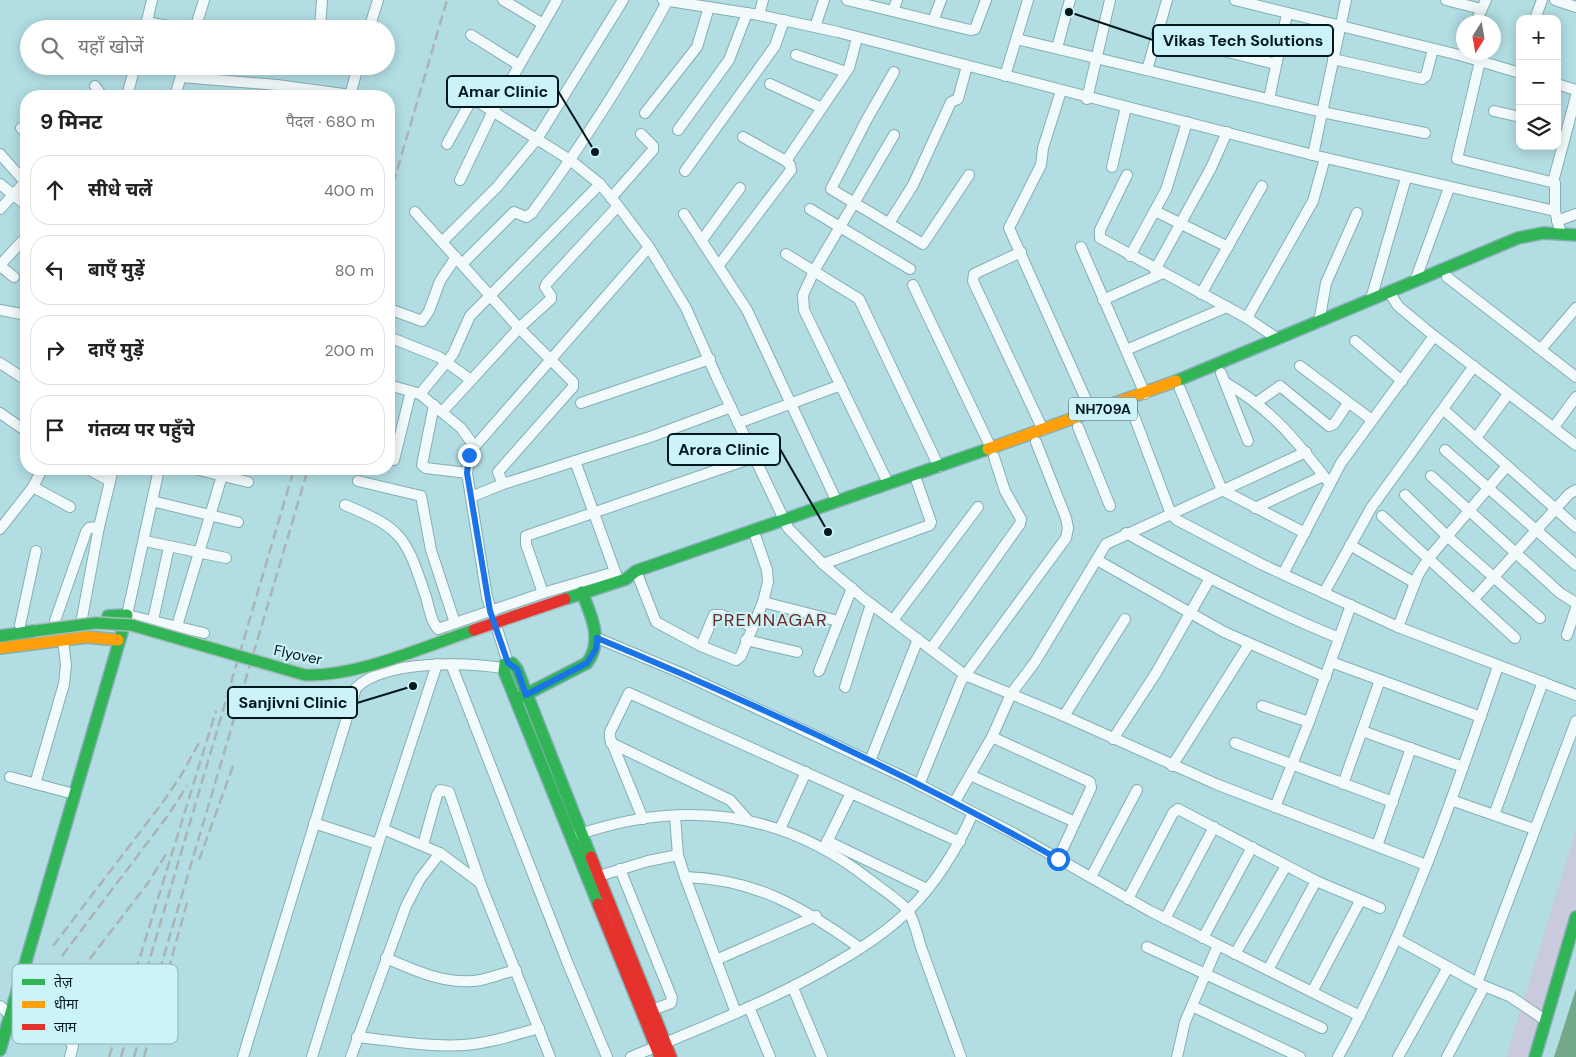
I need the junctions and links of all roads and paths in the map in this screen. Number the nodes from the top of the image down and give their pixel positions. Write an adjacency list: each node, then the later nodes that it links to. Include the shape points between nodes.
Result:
1 (152, 0): 33 (street)
2 (204, 0): 34 (street)
3 (322, 0): 35 (street)
4 (378, 0): 36 (street)
5 (503, 0): 39 (street)
6 (556, 0): 39 (street)
7 (623, 0): 94 (street)
8 (663, 0): 9 (street)
9 (668, 0): 25 (street); 99 (street, via 640,51)
10 (763, 0): 31 (street)
11 (824, 0): 41 (street)
12 (847, 0): 28 (street)
13 (897, 0): 28 (street)
14 (941, 0): 38 (street)
15 (986, 0): 38 (street, via 973,30)
16 (1028, 0): 45 (street)
17 (1070, 0): 46 (street)
18 (1110, 0): 50 (street)
19 (1167, 0): 42 (street)
20 (1235, 0): 30 (street)
21 (1346, 0): 40 (street)
22 (1446, 0): 26 (street)
23 (1542, 0): 32 (street)
24 (1555, 0): 27 (street)
25 (705, 4): 29 (street); 84 (street, via 695,50)
26 (1483, 4)
27 (1576, 7)
28 (892, 11): 38 (street)
29 (747, 13): 31 (street); 88 (street, via 729,60)
30 (1288, 14): 40 (street); 53 (street)
31 (759, 15): 37 (street)
32 (1536, 15)
33 (147, 20)
34 (198, 20)
35 (321, 20)
36 (372, 20)
37 (784, 20): 41 (street); 102 (street, via 774,46)
38 (933, 21)
39 (543, 24): 54 (street)
40 (1340, 27): 47 (street); 51 (street)
41 (815, 28): 44 (street)
42 (1157, 34): 53 (street); 56 (street)
43 (471, 35): 54 (street)
44 (857, 38): 55 (street); 57 (street)
45 (1018, 39): 46 (street); 62 (street)
46 (1057, 48): 50 (street)
47 (1433, 49): 48 (street); 51 (street, via 1426,76 1422,79)
48 (1456, 53)
49 (796, 54): 57 (street)
50 (1095, 58): 56 (street); 77 (street)
51 (1333, 59): 83 (street)
52 (1480, 61): 59 (street); 108 (street, via 1457,159)
53 (1276, 64): 78 (street)
54 (519, 66): 81 (street)
55 (967, 66): 62 (street); 128 (street, via 958,99 951,102 914,185)
56 (1148, 70): 78 (street)
57 (846, 72): 80 (street)
58 (894, 72): 118 (street, via 831,186 832,190)
59 (1516, 72)
60 (133, 75): 69 (street)
61 (356, 75): 72 (street)
62 (1005, 76): 74 (street)
63 (181, 77): 70 (street); 71 (street)
64 (770, 84): 80 (street)
65 (1561, 85): 73 (street)
66 (95, 86): 68 (street)
67 (456, 88): 76 (street)
68 (98, 90)
69 (129, 90)
70 (178, 90)
71 (314, 90)
72 (352, 90)
73 (1576, 90)
74 (1061, 91): 77 (street); 140 (street, via 1043,148 1041,165 1009,226)
75 (1576, 96): 87 (street)
76 (472, 98): 81 (street); 95 (street)
77 (1087, 98): 79 (street)
78 (1269, 99): 83 (street)
79 (1126, 106): 86 (street); 101 (street)
80 (822, 108): 100 (street)
81 (492, 111): 94 (street); 107 (street)
82 (1494, 111): 85 (street)
83 (1322, 112): 90 (street); 97 (street)
84 (645, 113)
85 (1516, 116)
86 (1186, 122): 89 (street); 122 (street, via 1172,176)
87 (1562, 128): 108 (street)
88 (678, 130)
89 (1227, 132): 97 (street); 129 (street)
90 (1425, 133)
91 (641, 134): 116 (street, via 653,150)
92 (894, 135): 118 (street)
93 (743, 136): 100 (street)
94 (537, 139): 99 (street); 134 (street, via 497,187)
95 (447, 144)
96 (0, 154): 104 (street)
97 (1313, 155): 98 (street)
98 (1325, 158): 106 (street); 163 (street, via 1313,201)
99 (570, 160): 110 (street); 143 (street, via 530,216 514,212)
100 (786, 161): 144 (street, via 790,165 790,173)
101 (1112, 167)
102 (684, 171)
103 (1127, 174): 142 (street, via 1099,236)
104 (20, 175)
105 (969, 175): 128 (street, via 924,244)
106 (1406, 178): 114 (street); 156 (street)
107 (460, 180)
108 (1553, 182): 127 (street, via 1557,184)
109 (0, 184): 115 (street)
110 (600, 184): 116 (street); 154 (street)
111 (1262, 186): 138 (street)
112 (20, 188): 115 (street)
113 (740, 188): 133 (street)
114 (1449, 188): 127 (street); 151 (street)
115 (14, 194): 117 (street); 120 (street)
116 (611, 198): 119 (street)
117 (20, 200)
118 (856, 203): 128 (street); 130 (street)
119 (618, 206): 139 (street); 165 (street, via 546,283 551,299)
120 (0, 209)
121 (810, 209): 130 (street)
122 (1155, 211): 129 (street); 142 (street)
123 (415, 212): 134 (street)
124 (1357, 213): 164 (street, via 1326,283)
125 (684, 214): 133 (street)
126 (1576, 214): 127 (street)
127 (1556, 216): 131 (street)
128 (889, 222)
129 (1180, 223): 138 (street); 148 (street)
130 (841, 229): 146 (street); 147 (street)
131 (1561, 234): 132 (main road, NH709A); 151 (main road, NH709A, via 1518,238)
132 (1576, 235)
133 (702, 240): 144 (street)
134 (443, 241): 143 (street)
135 (20, 244): 145 (street)
136 (1576, 244): 150 (main road, NH709A, via 1530,244)
137 (1080, 247): 157 (street)
138 (1228, 247): 153 (street)
139 (649, 248): 172 (street, via 686,308); 173 (street)
140 (1021, 252): 200 (street); 206 (street, via 974,274 973,281)
141 (786, 254): 147 (street)
142 (1130, 256): 148 (street)
143 (459, 261): 154 (street); 161 (street, via 438,285 424,320)
144 (719, 265): 193 (street, via 746,310)
145 (0, 266): 149 (street)
146 (910, 270)
147 (814, 271): 183 (street, via 802,304); 219 (street, via 862,303)
148 (1159, 272): 153 (street); 157 (street)
149 (14, 277)
150 (1447, 277): 155 (main road, NH709A); 170 (street)
151 (1414, 282): 155 (main road, NH709A)
152 (913, 285): 214 (street)
153 (1202, 294): 158 (street)
154 (490, 295): 165 (street); 174 (street, via 470,316)
155 (1391, 296): 156 (main road, NH709A); 166 (street); 180 (main road, NH709A)
156 (1371, 299): 164 (main road, NH709A)
157 (1103, 300): 171 (street)
158 (1227, 307): 163 (street); 171 (street)
159 (1576, 308): 170 (street)
160 (0, 310): 162 (street)
161 (395, 311)
162 (20, 314)
163 (1247, 318): 167 (street)
164 (1319, 322): 167 (main road, NH709A)
165 (520, 328): 173 (street); 181 (street)
166 (1434, 336): 177 (street); 182 (street)
167 (1278, 339): 187 (main road, NH709A)
168 (395, 340): 174 (street)
169 (1355, 341): 182 (street)
170 (1541, 349): 178 (street)
171 (1126, 350): 187 (street)
172 (710, 359): 190 (street); 196 (street)
173 (550, 360): 211 (street); 234 (street, via 573,382 573,386 498,472)
174 (448, 362): 181 (street); 186 (street)
175 (1, 366): 179 (street)
176 (1300, 366): 192 (street)
177 (1474, 366): 188 (street); 197 (street)
178 (1576, 376)
179 (20, 377)
180 (1224, 378): 185 (main road, NH709A); 191 (street); 208 (street)
181 (471, 380): 198 (street)
182 (1402, 381): 201 (street)
183 (841, 386): 193 (street); 233 (street)
184 (395, 387): 186 (street)
185 (1180, 389): 194 (main road, NH709A); 237 (street)
186 (416, 393): 195 (street); 215 (street)
187 (1145, 394): 194 (main road, NH709A)
188 (1508, 394): 205 (street); 207 (street)
189 (1576, 397): 205 (street)
190 (581, 403)
191 (1256, 403): 192 (street, via 1280,386 1329,426 1334,424); 213 (street)
192 (1348, 403): 201 (street)
193 (792, 404): 202 (street); 242 (street)
194 (1129, 404): 200 (main road, NH709A); 204 (main road, NH709A); 251 (street)
195 (434, 405): 198 (street); 220 (street, via 422,465)
196 (731, 406): 202 (street); 217 (street)
197 (1444, 410): 207 (street); 266 (street, via 1371,508)
198 (442, 412): 211 (street, via 462,428)
199 (0, 413): 203 (street)
200 (1092, 413): 206 (main road, NH709A)
201 (1372, 420): 228 (street)
202 (738, 423): 216 (street)
203 (20, 427)
204 (1078, 427): 209 (main road, NH709A); 244 (street)
205 (1554, 427): 210 (street)
206 (1043, 430): 214 (main road, NH709A)
207 (1476, 438): 218 (street)
208 (1248, 441)
209 (1036, 442): 214 (main road, NH709A); 327 (street, via 1066,518 1066,538)
210 (1576, 445)
211 (474, 446): 220 (street, via 469,455)
212 (1446, 450): 236 (street)
213 (1306, 452): 228 (street); 237 (street)
214 (993, 453): 219 (main road, NH709A); 232 (main road, NH709A); 319 (street, via 1005,491 1020,516 1020,524)
215 (395, 457)
216 (755, 457): 250 (street); 255 (street)
217 (575, 461): 234 (street); 250 (street)
218 (1507, 466): 236 (street); 248 (street)
219 (939, 467): 233 (main road, NH709A)
220 (467, 473): 240 (street)
221 (39, 475): 235 (street)
222 (99, 475): 229 (street)
223 (112, 475): 229 (street)
224 (158, 475): 241 (street)
225 (222, 475): 252 (street)
226 (230, 475): 231 (street)
227 (1431, 476): 249 (street)
228 (1326, 480): 247 (street); 261 (street)
229 (110, 481): 256 (street)
230 (358, 481): 300 (street, via 421,496 431,550)
231 (248, 482)
232 (918, 482): 255 (main road, NH709A); 273 (street, via 930,526)
233 (888, 483): 242 (main road, NH709A)
234 (503, 484): 240 (street)
235 (33, 487): 245 (street); 258 (street)
236 (1488, 489): 249 (street); 259 (street)
237 (1222, 490): 247 (street); 251 (street)
238 (1576, 490): 248 (street)
239 (1405, 495): 262 (street)
240 (472, 497): 290 (street)
241 (152, 501): 252 (street); 264 (street)
242 (836, 502): 255 (main road, NH709A)
243 (345, 505): 300 (street, via 380,519 393,530 411,553 436,628)
244 (1110, 506)
245 (70, 507)
246 (978, 507): 297 (street)
247 (1255, 508): 261 (street)
248 (1556, 509): 257 (street); 259 (street)
249 (1468, 511): 262 (street); 269 (street)
250 (595, 513): 276 (street); 282 (street, via 526,536)
251 (1171, 514): 260 (street); 275 (street, via 1182,523)
252 (210, 515): 254 (street); 268 (street)
253 (1382, 516): 271 (street)
254 (238, 522)
255 (786, 524): 263 (main road, NH709A); 273 (street); 276 (main road, NH709A)
256 (99, 526): 293 (street); 298 (street, via 86,532)
257 (1576, 527)
258 (0, 529)
259 (1536, 531): 269 (street); 274 (street)
260 (1126, 533): 272 (street, via 1106,544); 278 (street)
261 (1305, 533): 275 (street)
262 (1447, 536): 271 (street); 277 (street)
263 (756, 538): 276 (main road, NH709A); 285 (street, via 767,570)
264 (144, 541): 265 (street); 292 (street)
265 (169, 546): 268 (street); 296 (street)
266 (1350, 546): 279 (street); 283 (street)
267 (36, 550): 301 (street)
268 (199, 553): 270 (street); 302 (street)
269 (1517, 553): 277 (street); 286 (street, via 1560,593)
270 (226, 558)
271 (1428, 558): 279 (street); 284 (street)
272 (1097, 560): 291 (street); 332 (street)
273 (823, 564): 280 (street)
274 (1576, 565)
275 (1283, 574): 283 (street)
276 (627, 577): 281 (main road, NH709A); 282 (street); 317 (street, via 656,622)
277 (1494, 578): 284 (street); 294 (street)
278 (1209, 580): 291 (street); 310 (street)
279 (1414, 582): 304 (street)
280 (852, 588): 287 (street); 299 (street)
281 (582, 592): 308 (main road, Flyover / NH709A, bridge, via 360,668 327,676 305,674 131,625 96,623); 309 (main road)
282 (543, 593): 290 (street)
283 (1324, 593): 288 (street)
284 (1474, 600): 311 (street)
285 (763, 602): 299 (street); 303 (street)
286 (1576, 603)
287 (871, 604): 297 (street); 331 (street)
288 (1351, 605): 304 (street); 310 (street)
289 (1576, 608): 307 (street)
290 (490, 611): 300 (street); 324 (street)
291 (1191, 614): 316 (street); 342 (street)
292 (128, 615): 293 (main road); 296 (street); 314 (main road)
293 (82, 618): 298 (main road)
294 (1540, 618)
295 (1125, 619): 336 (street)
296 (153, 620): 302 (street)
297 (893, 620): 312 (street)
298 (55, 621): 301 (main road)
299 (838, 621): 326 (street)
300 (455, 623)
301 (20, 625): 305 (main road)
302 (177, 626): 306 (street)
303 (752, 626): 315 (street); 317 (street, via 714,615)
304 (1398, 627): 325 (street)
305 (0, 628)
306 (204, 633)
307 (1567, 634)
308 (0, 636)
309 (597, 638): 334 (main road, via 596,649 587,663); 346 (street, via 681,673)
310 (1339, 638): 321 (street)
311 (1515, 638)
312 (918, 639): 319 (street); 346 (street)
313 (62, 640): 314 (main road, via 88,637); 318 (main road); 353 (street, via 66,665 64,684)
314 (118, 640): 358 (main road)
315 (746, 640): 317 (street, via 741,656 736,660); 320 (street)
316 (1249, 644): 328 (street); 348 (street)
317 (701, 646)
318 (0, 648)
319 (931, 649): 327 (street)
320 (797, 652)
321 (1331, 662): 328 (street); 329 (street)
322 (437, 664): 323 (street); 369 (street, via 370,677 356,688); 371 (street)
323 (451, 664): 324 (street); 438 (street)
324 (506, 665): 334 (main road)
325 (1498, 666): 330 (street); 337 (street)
326 (819, 671)
327 (965, 675): 332 (street); 355 (street)
328 (1326, 677): 339 (street)
329 (1380, 680): 337 (street); 340 (street)
330 (1543, 682): 333 (street); 364 (street)
331 (845, 687)
332 (1011, 694): 336 (street); 341 (street)
333 (1576, 695)
334 (521, 697): 374 (main road)
335 (1262, 706): 339 (street)
336 (1064, 716): 342 (street)
337 (1481, 717): 349 (street)
338 (1576, 721): 373 (street)
339 (1310, 722): 347 (street)
340 (1362, 731): 345 (street); 354 (street)
341 (992, 737): 351 (street); 368 (street, via 1090,782 1091,788)
342 (1113, 739): 348 (street)
343 (611, 743): 350 (street, via 610,732 630,693); 366 (street); 367 (street, via 730,800)
344 (1235, 743): 347 (street)
345 (1411, 748): 349 (street); 360 (street)
346 (870, 761): 355 (street)
347 (1293, 765): 354 (street); 362 (street)
348 (1172, 766): 362 (street)
349 (1463, 767): 359 (street)
350 (806, 772): 357 (street); 372 (street)
351 (970, 775): 361 (street); 368 (street)
352 (10, 777): 353 (street)
353 (35, 784): 358 (street)
354 (1342, 784): 360 (street)
355 (919, 785): 361 (street)
356 (1137, 790): 389 (street)
357 (851, 792): 375 (street); 378 (street)
358 (74, 794): 408 (main road)
359 (1451, 800): 364 (street); 384 (street)
360 (1392, 802): 379 (street)
361 (954, 803): 363 (street)
362 (1275, 807): 379 (street)
363 (974, 813): 375 (street); 383 (street)
364 (1494, 814): 373 (street)
365 (675, 816): 366 (street); 367 (street); 382 (street)
366 (642, 819): 374 (street)
367 (747, 819): 372 (street)
368 (1075, 822): 383 (street)
369 (314, 823): 376 (street); 434 (street)
370 (1214, 828): 380 (street); 393 (street, via 1176,809); 399 (street)
371 (383, 829): 376 (street); 377 (street)
372 (780, 829): 378 (street)
373 (1534, 829): 413 (street)
374 (576, 835): 387 (main road); 430 (main road)
375 (960, 842): 392 (street)
376 (378, 844): 435 (street)
377 (423, 845): 381 (street); 391 (street, via 436,795 440,790 449,792)
378 (825, 845): 392 (street); 396 (street)
379 (1377, 846): 384 (street)
380 (1252, 848): 385 (street); 400 (street)
381 (440, 853): 391 (street); 406 (street, via 413,892)
382 (678, 856): 386 (street); 388 (street)
383 (1058, 859): 389 (street)
384 (1426, 865): 401 (street)
385 (1286, 866): 390 (street); 405 (street)
386 (620, 869): 387 (street); 420 (street, via 672,998 671,1003)
387 (599, 876): 420 (main road)
388 (685, 877): 397 (street, via 710,878 747,886); 407 (street)
389 (1091, 877): 393 (street)
390 (1316, 881): 394 (street); 411 (street)
391 (480, 882): 410 (street)
392 (927, 890): 396 (street)
393 (1128, 899): 399 (street)
394 (1360, 901): 395 (street); 415 (street)
395 (1380, 908)
396 (908, 911): 403 (street); 442 (street)
397 (816, 916): 403 (street); 407 (street)
398 (1576, 917): 425 (main road)
399 (1165, 919): 400 (street)
400 (1203, 938): 402 (street)
401 (1397, 939): 409 (street); 422 (street)
402 (1218, 945): 405 (street); 412 (street)
403 (860, 948): 414 (street)
404 (1147, 948): 412 (street)
405 (1236, 954): 411 (street)
406 (386, 958): 410 (street, via 423,973 465,981); 428 (street)
407 (716, 960): 421 (street)
408 (25, 964)
409 (1448, 967): 413 (street); 446 (street)
410 (516, 970): 426 (street)
411 (1268, 970): 415 (street)
412 (1206, 973): 417 (street); 427 (street)
413 (1481, 985): 425 (street, via 1511,998); 447 (street)
414 (793, 988): 418 (street); 441 (street)
415 (1312, 992): 422 (street)
416 (0, 1006): 423 (street)
417 (1192, 1006): 443 (street); 444 (street)
418 (749, 1007): 421 (street); 432 (street)
419 (12, 1008): 423 (main road)
420 (652, 1010): 430 (main road)
421 (736, 1013): 430 (street)
422 (1360, 1016): 445 (street)
423 (9, 1018): 424 (street); 431 (main road)
424 (12, 1019)
425 (1546, 1020): 448 (main road)
426 (539, 1028): 428 (street, via 465,1045 420,1044); 437 (street)
427 (1322, 1028)
428 (357, 1036): 436 (street)
429 (72, 1044): 433 (street)
430 (660, 1049): 439 (street); 440 (main road)
431 (0, 1050)
432 (766, 1056)
433 (70, 1057)
434 (243, 1057)
435 (312, 1057)
436 (351, 1057)
437 (550, 1057)
438 (607, 1057)
439 (631, 1057)
440 (671, 1057)
441 (822, 1057)
442 (961, 1057)
443 (1176, 1057)
444 (1300, 1057)
445 (1338, 1057)
446 (1398, 1057)
447 (1447, 1057)
448 (1534, 1057)

